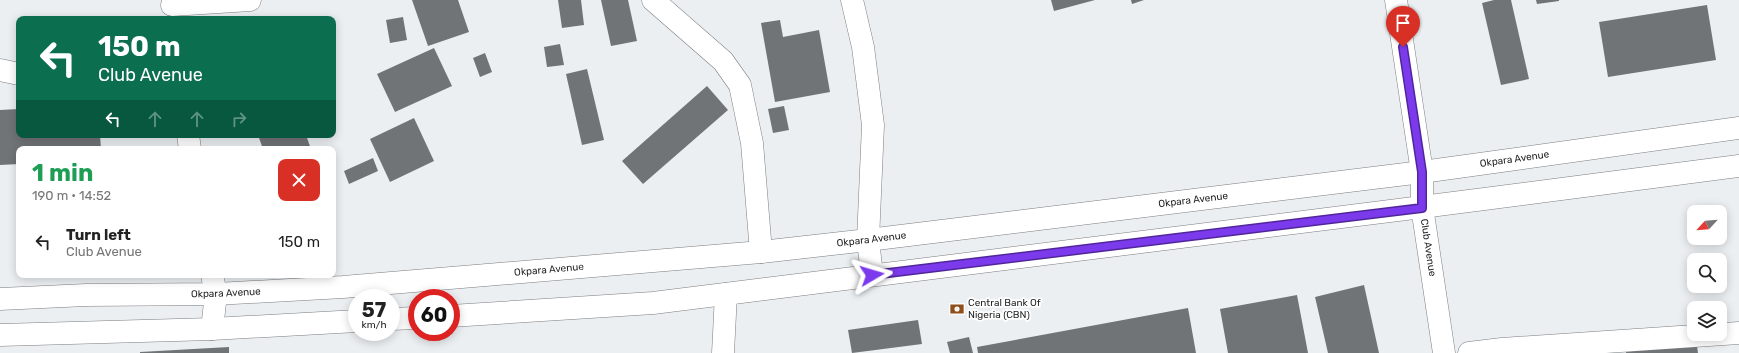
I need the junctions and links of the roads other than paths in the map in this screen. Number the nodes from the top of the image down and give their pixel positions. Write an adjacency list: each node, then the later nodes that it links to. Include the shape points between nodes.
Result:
1 (250, 0): 5 (main road)
2 (653, 0): 13 (main road, via 723,61 740,85 752,143)
3 (852, 0): 12 (main road, via 863,47 873,125)
4 (1396, 0): 10 (main road, Club Avenue)
5 (172, 8)
6 (0, 70): 7 (main road)
7 (16, 73)
8 (1739, 128): 10 (main road, Okpara Avenue)
9 (1739, 166): 11 (main road)
10 (1422, 172): 11 (main road, Club Avenue); 12 (main road, Okpara Avenue)
11 (1422, 208): 14 (main road); 24 (main road, Club Avenue)
12 (868, 240): 13 (main road, Okpara Avenue); 14 (main road)
13 (761, 252): 15 (main road, Okpara Avenue, via 343,287)
14 (872, 275): 16 (main road)
15 (214, 284): 17 (main road, Okpara Avenue, via 86,295); 20 (main road)
16 (726, 294): 18 (main road, via 653,303); 23 (main road)
17 (0, 299)
18 (460, 315)
19 (348, 321): 20 (main road)
20 (212, 329): 22 (main road)
21 (1739, 333): 25 (main road)
22 (0, 335)
23 (723, 353)
24 (1444, 353)
25 (1469, 353)

